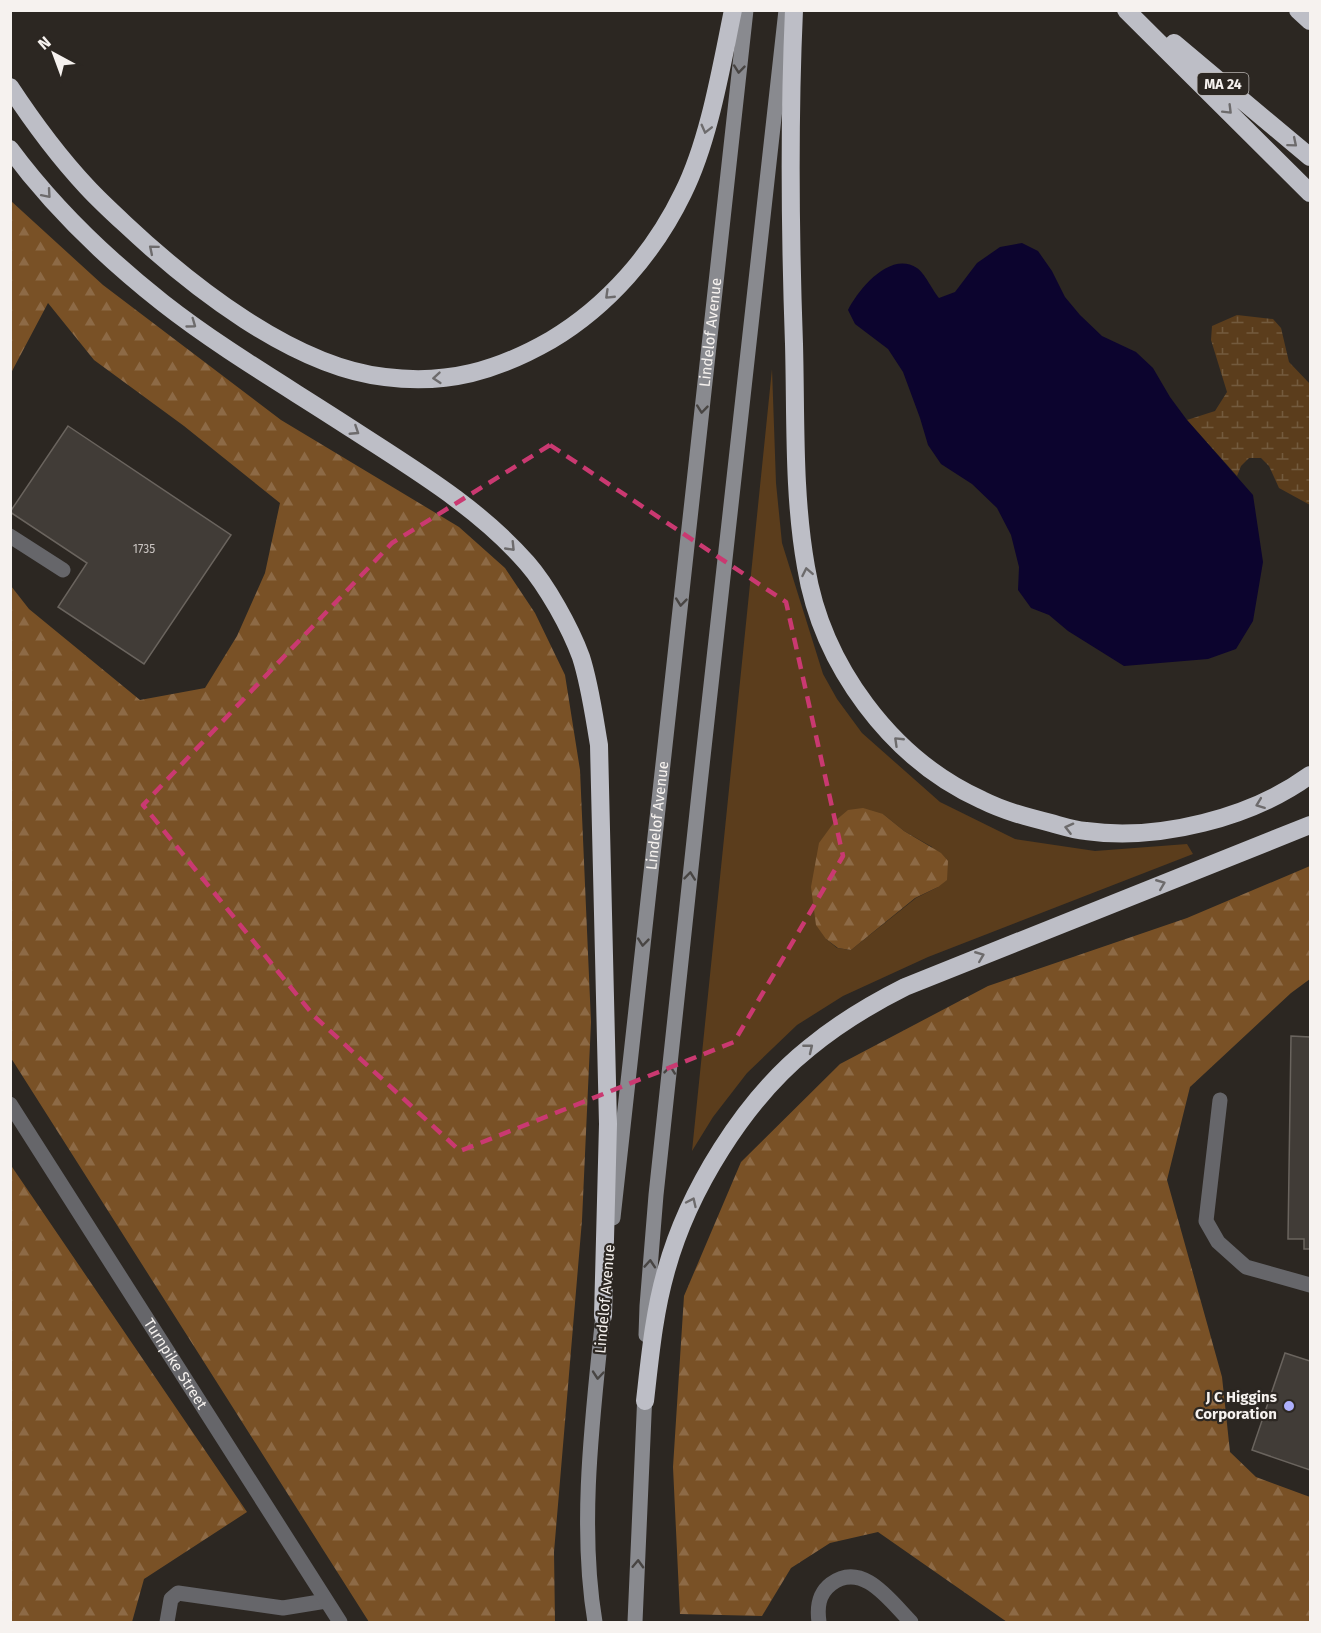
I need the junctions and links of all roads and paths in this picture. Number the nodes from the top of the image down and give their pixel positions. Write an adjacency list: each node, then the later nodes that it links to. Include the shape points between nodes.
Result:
1 (732, 10): 9 (highway, one-way to 9, via 701,148 685,191 652,247 602,303 566,331 507,363 443,378 384,377 333,365 297,349 213,297 89,190 55,151)
2 (746, 10): 20 (main road, Lindelof Avenue, one-way to 20)
3 (786, 10): 21 (main road, one-way to 3, via 655,1207)
4 (794, 10): 15 (highway, one-way to 4, via 1266,802 1209,822 1169,830 1083,831 1019,815 980,800 944,778 893,737 842,669 811,591 800,527 790,144)
5 (1126, 10): 12 (highway, one-way to 12)
6 (1136, 10): 11 (highway, MA 24, one-way to 11)
7 (1298, 10): 8 (highway)
8 (1311, 21)
9 (10, 87)
10 (10, 149): 20 (highway, one-way to 20, via 64,213 120,267 220,343 449,492 500,534 552,598 580,655 592,697 599,745 608,1124)
11 (1311, 157)
12 (1311, 193)
13 (10, 536): 14 (street)
14 (63, 570)
15 (1311, 776)
16 (1311, 825): 21 (highway, one-way to 16, via 661,1291 682,1224 703,1180 739,1123 809,1048 867,1007 905,987)
17 (1220, 1100): 19 (street, via 1206,1221 1218,1242 1246,1267)
18 (10, 1104): 22 (street, Turnpike Street)
19 (1311, 1285)
20 (603, 1317): 25 (main road, Lindelof Avenue, one-way to 25, via 590,1471 589,1582)
21 (645, 1401): 26 (main road, one-way to 21)
22 (326, 1600): 23 (street, via 283,1608 178,1593 171,1599); 24 (street, Turnpike Street)
23 (166, 1623)
24 (340, 1623)
25 (593, 1623)
26 (636, 1623)
27 (819, 1623): 28 (street, via 820,1597 826,1587 847,1576 870,1581)
28 (911, 1623)

